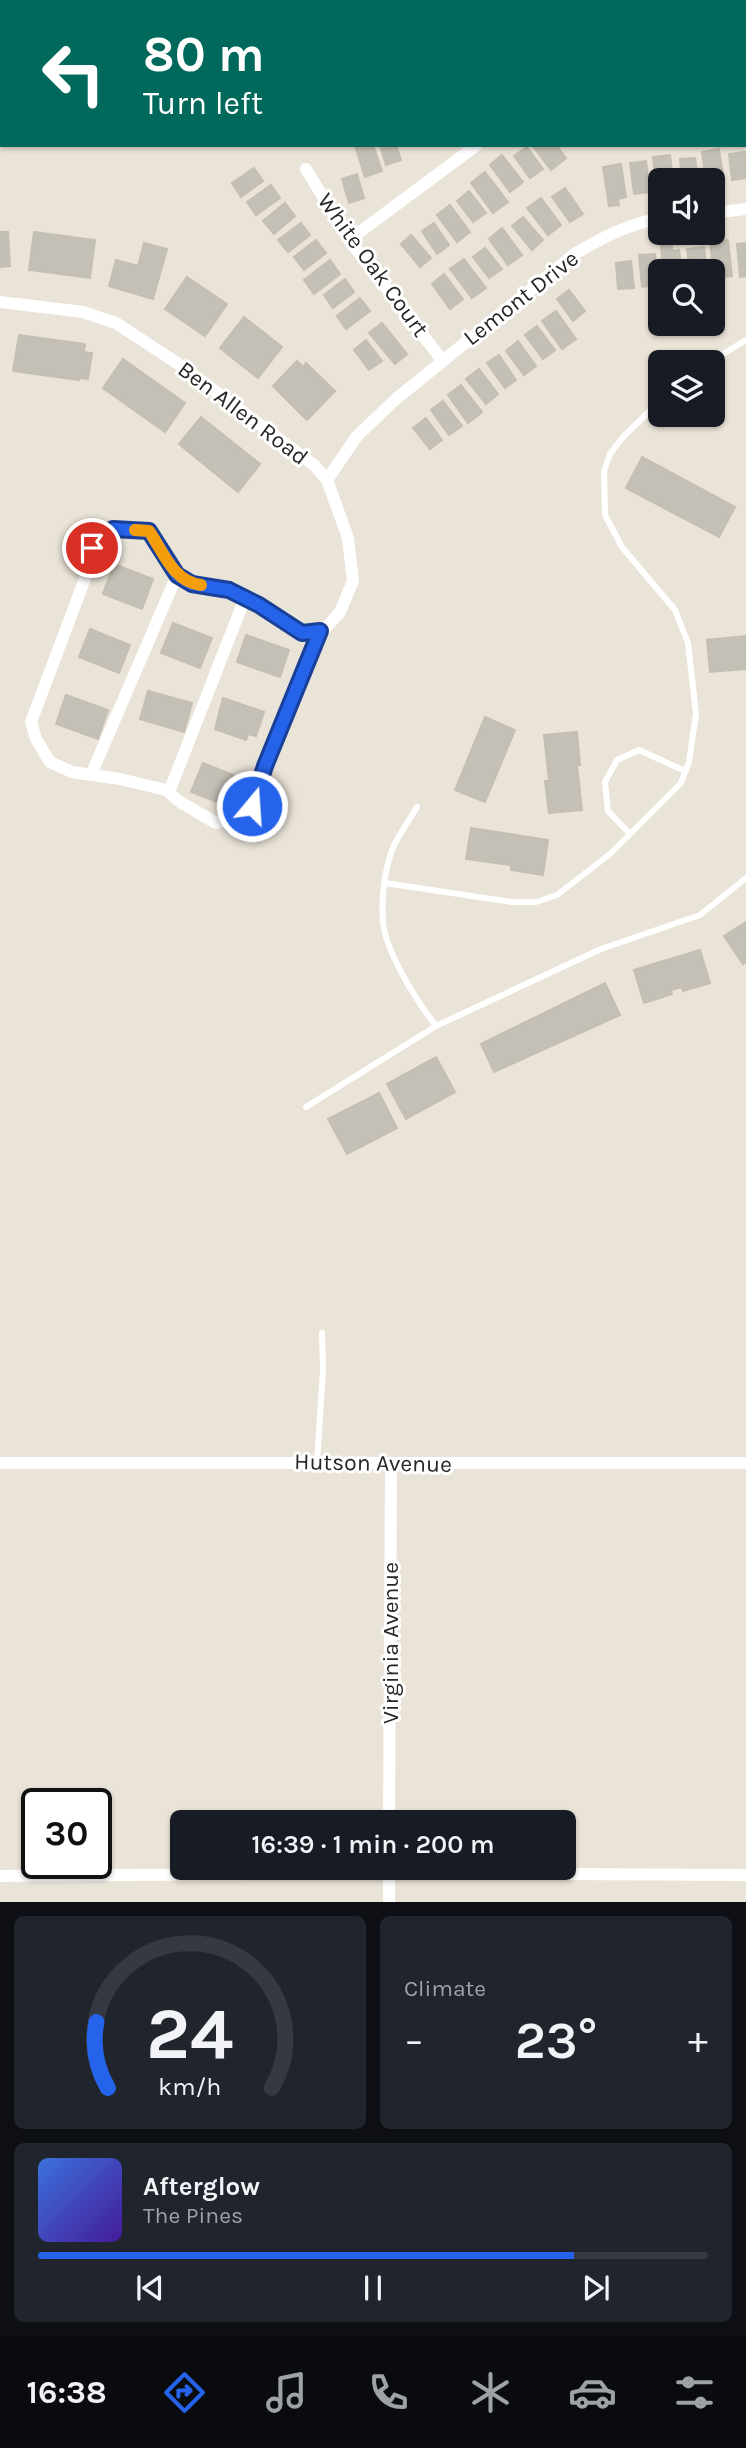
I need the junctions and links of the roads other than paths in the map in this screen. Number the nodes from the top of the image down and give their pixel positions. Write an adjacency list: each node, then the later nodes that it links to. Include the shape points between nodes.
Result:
1 (474, 147): 6 (street)
2 (306, 169): 6 (street, White Oak Court)
3 (746, 209): 4 (street)
4 (725, 211)
5 (648, 221): 10 (street, Lemont Drive, via 576,254)
6 (349, 240): 10 (street, White Oak Court)
7 (0, 302): 12 (street, Ben Allen Road, via 83,312 116,323 180,365 313,464)
8 (746, 340): 9 (lane)
9 (725, 353)
10 (442, 360): 12 (street, Lemont Drive, via 357,436)
11 (648, 412): 16 (lane, via 610,454 604,471 605,515 622,547 675,610 688,643 696,714)
12 (327, 480): 15 (street, Ben Allen Road, via 348,538 353,581 341,612)
13 (177, 575): 14 (street, via 192,584 229,590); 17 (street); 17 (street, via 149,531 113,529 92,548 86,576 31,722 50,762)
14 (245, 598): 15 (street, via 302,633); 18 (street)
15 (320, 631): 18 (street, via 252,806 240,817 216,823)
16 (685, 771): 20 (lane, via 681,783); 20 (lane, via 639,750 617,760 605,782 608,811)
17 (91, 775): 18 (street)
18 (169, 792)
19 (417, 807): 22 (lane, via 392,849)
20 (630, 834): 22 (lane, via 557,895 536,902)
21 (746, 878): 23 (lane, via 699,915 601,949)
22 (385, 883): 23 (lane, via 386,935 418,1003)
23 (436, 1026): 24 (lane)
24 (306, 1107)
25 (322, 1333): 26 (lane)
26 (317, 1462): 27 (street, Hutson Avenue); 29 (street, Hutson Avenue)
27 (0, 1463)
28 (746, 1463): 29 (street, Hutson Avenue)
29 (391, 1464): 30 (street, Virginia Avenue)
30 (389, 1810)
31 (170, 1873): 33 (street)
32 (576, 1873): 34 (street)
33 (0, 1875)
34 (746, 1875)
35 (389, 1880): 36 (street)
36 (389, 1902)

